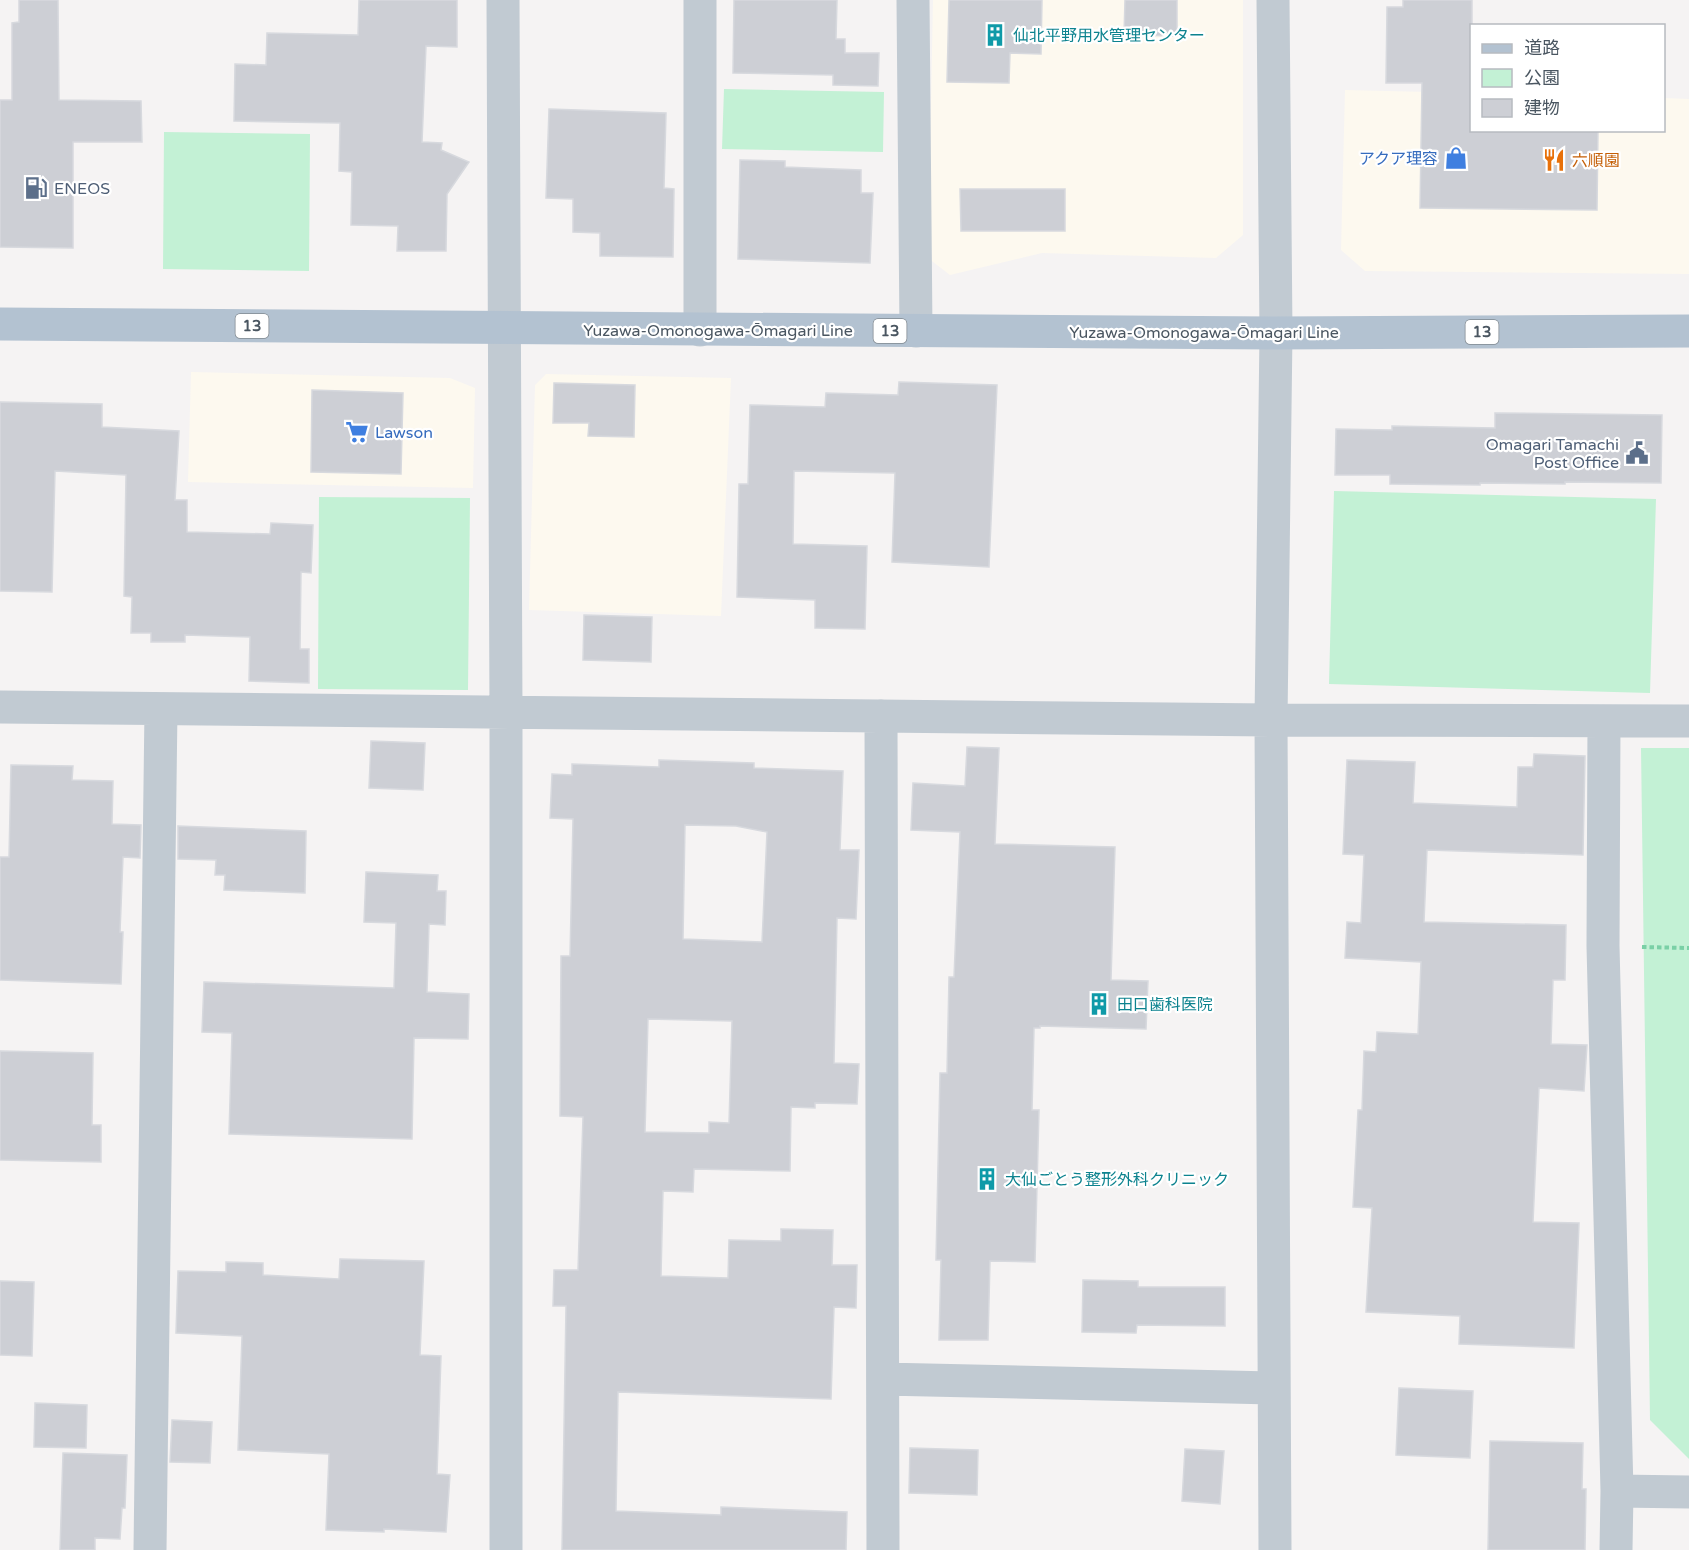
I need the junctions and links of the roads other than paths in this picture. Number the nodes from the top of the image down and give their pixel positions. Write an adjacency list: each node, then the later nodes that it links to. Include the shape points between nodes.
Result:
1 (503, 0): 6 (street)
2 (700, 0): 7 (street)
3 (913, 0): 8 (street)
4 (1273, 0): 10 (street)
5 (0, 324): 6 (main road, Yuzawa-Omonogawa-Ōmagari Line / 13)
6 (504, 328): 7 (main road, Yuzawa-Omonogawa-Ōmagari Line / 13); 13 (street)
7 (700, 330): 8 (main road, Yuzawa-Omonogawa-Ōmagari Line / 13)
8 (915, 331): 10 (main road, Yuzawa-Omonogawa-Ōmagari Line / 13)
9 (1689, 331): 10 (main road, Yuzawa-Omonogawa-Ōmagari Line / 13)
10 (1275, 333): 15 (street)
11 (0, 707): 12 (street)
12 (161, 709): 13 (street); 22 (street)
13 (506, 713): 14 (street); 23 (street)
14 (881, 716): 15 (street); 18 (street)
15 (1271, 720): 16 (street); 19 (street)
16 (1605, 721): 17 (street); 20 (street, via 1603,946)
17 (1689, 721)
18 (883, 1379): 19 (street); 24 (street)
19 (1274, 1388): 25 (street)
20 (1617, 1491): 21 (street); 26 (street)
21 (1689, 1492)
22 (150, 1550)
23 (506, 1550)
24 (883, 1550)
25 (1275, 1550)
26 (1616, 1550)

